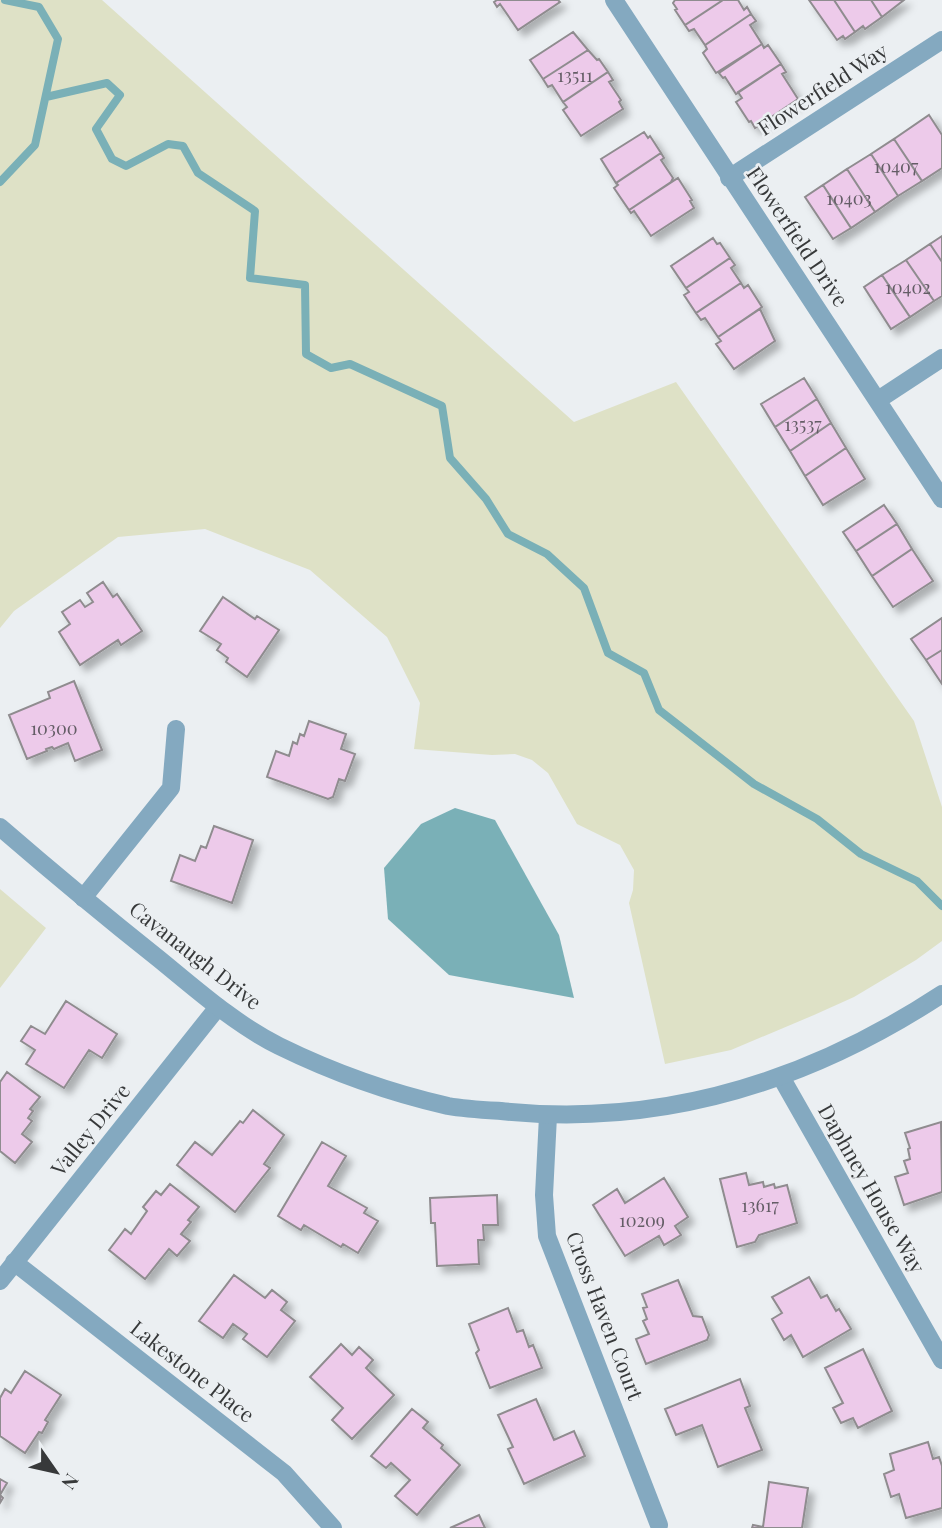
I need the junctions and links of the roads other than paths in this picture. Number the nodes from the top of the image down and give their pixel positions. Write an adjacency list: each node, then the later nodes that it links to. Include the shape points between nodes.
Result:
1 (614, 0): 3 (street, Flowerfield Drive)
2 (942, 40): 3 (street, Flowerfield Way)
3 (729, 177): 5 (street, Flowerfield Drive)
4 (942, 358): 5 (street)
5 (878, 400): 6 (street, Flowerfield Drive)
6 (942, 499)
7 (176, 729): 9 (street, via 171,788)
8 (0, 827): 9 (street, Cavanaugh Drive)
9 (83, 898): 11 (street, Cavanaugh Drive)
10 (942, 994): 12 (street, Cavanaugh Drive, via 878,1032)
11 (218, 1007): 13 (street, Cavanaugh Drive, via 278,1045 361,1080 450,1106); 14 (street, Valley Drive)
12 (781, 1077): 13 (street, Cavanaugh Drive, via 715,1098 655,1109); 16 (street, Daphney House Way)
13 (548, 1116): 17 (street, Cross Haven Court, via 547,1236)
14 (14, 1262): 15 (street, Valley Drive); 18 (street, Lakestone Place, via 284,1473)
15 (0, 1281)
16 (942, 1360)
17 (659, 1525)
18 (331, 1527)

